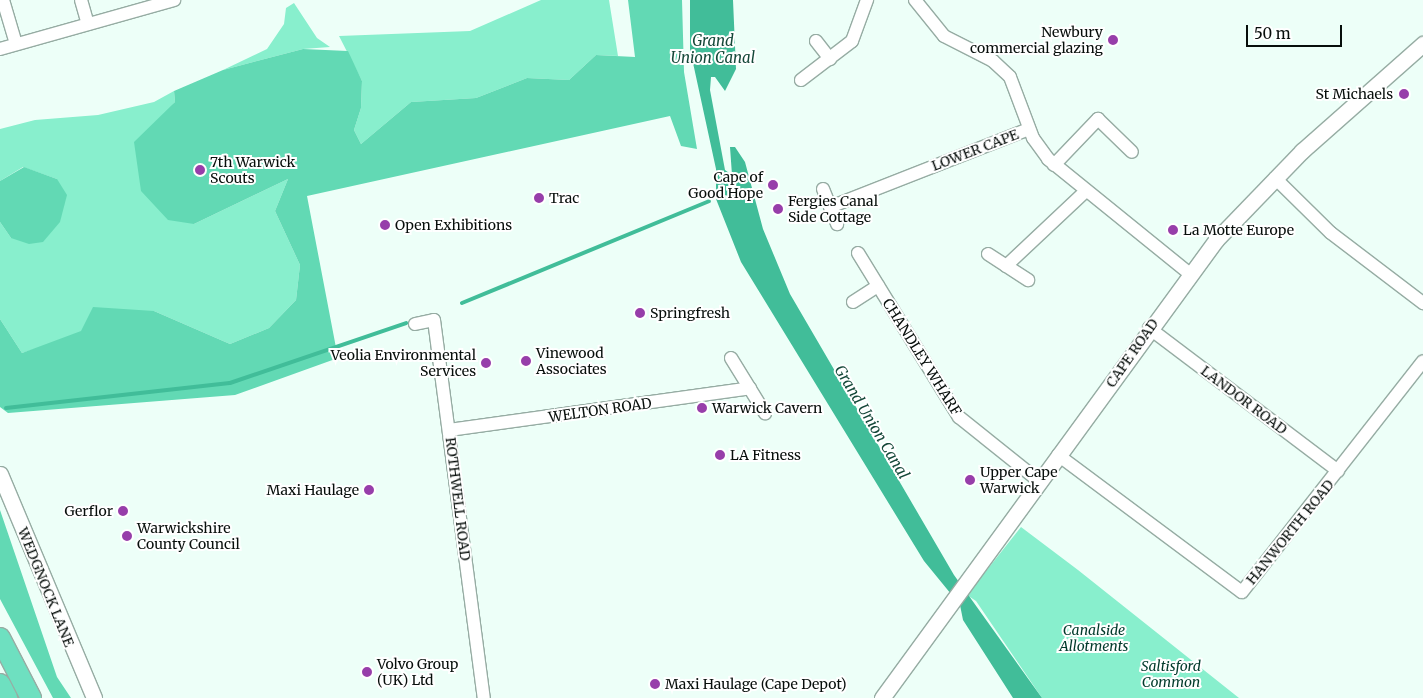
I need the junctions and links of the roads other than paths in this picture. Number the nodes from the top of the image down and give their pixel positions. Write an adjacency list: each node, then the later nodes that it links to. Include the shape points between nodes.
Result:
1 (2, 0): 8 (street)
2 (81, 0): 6 (street)
3 (174, 0): 6 (street)
4 (867, 0): 11 (street, via 852,41)
5 (915, 0): 13 (street, via 944,36 1002,69 1016,87)
6 (88, 24): 8 (street)
7 (816, 41): 11 (street)
8 (16, 44): 10 (street)
9 (1423, 44): 16 (street, CAPE ROAD)
10 (0, 49)
11 (830, 59): 12 (street)
12 (801, 80)
13 (1029, 129): 15 (street, LOWER CAPE); 19 (street, LOWER CAPE)
14 (1132, 152): 15 (street, via 1098,119)
15 (1054, 165): 18 (street, LOWER CAPE)
16 (1275, 178): 24 (street, CAPE ROAD); 28 (street, via 1331,233)
17 (823, 189): 19 (street)
18 (1086, 191): 23 (street); 24 (street, LOWER CAPE)
19 (830, 206): 20 (street)
20 (837, 224)
21 (858, 253): 26 (street, CHANDLEY WHARF)
22 (988, 254): 23 (street)
23 (1006, 266): 25 (street)
24 (1189, 273): 30 (street, CAPE ROAD)
25 (1028, 280)
26 (878, 286): 27 (street, CHANDLEY WHARF); 39 (street, CHANDLEY WHARF, via 959,417)
27 (853, 302)
28 (1423, 303)
29 (415, 324): 35 (street, ROTHWELL ROAD, via 434,320)
30 (1149, 328): 36 (street, CAPE ROAD); 37 (street, LANDOR ROAD)
31 (731, 358): 33 (street)
32 (1423, 362): 37 (street, HANWORTH ROAD)
33 (750, 388): 34 (street); 35 (street, WELTON ROAD)
34 (765, 413)
35 (449, 430): 45 (street, ROTHWELL ROAD)
36 (1058, 455): 37 (street, HANWORTH ROAD, via 1242,592); 39 (street, CAPE ROAD)
37 (1338, 471)
38 (0, 474): 44 (street, WEDGNOCK LANE)
39 (1039, 482): 46 (street, CAPE ROAD)
40 (0, 638): 43 (highway)
41 (0, 684): 42 (highway)
42 (7, 698)
43 (31, 698)
44 (94, 698)
45 (484, 698)
46 (882, 698)

